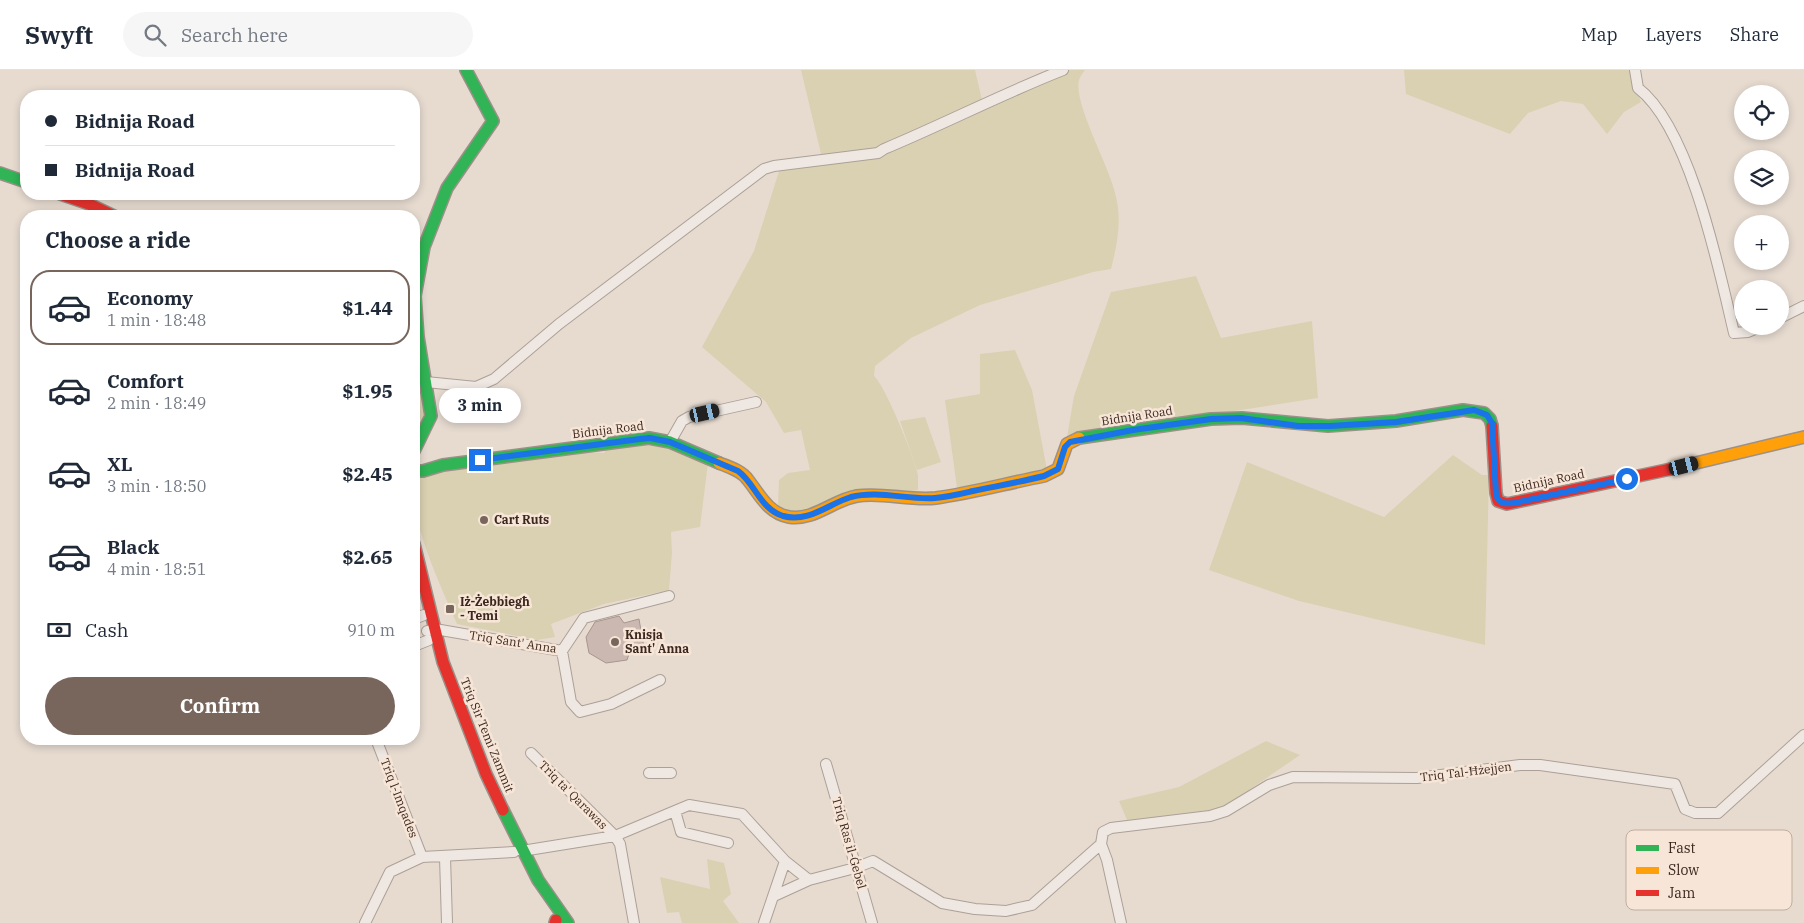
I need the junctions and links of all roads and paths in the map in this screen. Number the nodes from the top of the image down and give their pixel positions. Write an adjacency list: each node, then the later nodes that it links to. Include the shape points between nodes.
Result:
1 (466, 70): 8 (street, via 494,121 447,188 424,247)
2 (1063, 70): 13 (street, via 878,153 764,169 559,324 494,380 476,387)
3 (1635, 70): 11 (street, via 1638,88 1649,97 1668,125 1684,159 1715,250)
4 (0, 173): 5 (street)
5 (20, 180)
6 (77, 200): 7 (street)
7 (102, 210)
8 (420, 269)
9 (1804, 306): 10 (street)
10 (1789, 314)
11 (1734, 333)
12 (420, 348): 13 (street)
13 (426, 382): 15 (street, via 431,416)
14 (756, 402): 17 (street, via 688,417 682,421)
15 (420, 434)
16 (1804, 437): 17 (street, Bidnija Road, via 1507,504 1496,498 1492,423 1481,412 1463,410 1396,422 1330,426 1298,426 1241,418 1211,419 1073,440 1065,447 1058,469 1044,476 935,498 857,496 812,515 798,517 782,516 771,510 738,471)
17 (670, 442): 19 (street, Bidnija Road, via 640,439)
18 (420, 463): 19 (street, Bidnija Road)
19 (443, 465): 20 (street, Bidnija Road)
20 (420, 471)
21 (420, 578): 24 (street, Triq Sir Temi Zammit)
22 (669, 596): 26 (street, Triq Sant' Anna, via 584,618)
23 (420, 619): 24 (street, Triq Sir Temi Zammit)
24 (430, 634): 25 (street); 26 (street, Triq Sant' Anna); 38 (street, Triq Sir Temi Zammit, via 466,742)
25 (420, 642)
26 (562, 651): 27 (street, via 571,702 580,712 611,704)
27 (660, 680)
28 (1804, 735): 37 (street, Triq Tal-Ħżejjen, via 1718,812 1695,813 1685,809 1675,784 1540,765 1416,778 1293,776 1210,816 1111,828 1103,832)
29 (378, 745): 40 (street, Triq l-Imqades)
30 (531, 754): 35 (street, Triq ta' Qarawas)
31 (826, 764): 42 (street, Triq Ras il-Ġebel)
32 (649, 773): 33 (street)
33 (671, 773)
34 (675, 811): 35 (street); 36 (street, via 680,832); 41 (street, via 689,806 742,814)
35 (614, 836): 38 (street); 48 (street, via 620,844)
36 (728, 843)
37 (1101, 844): 42 (street, via 1032,905 1006,911 942,902 872,861); 51 (street)
38 (518, 851): 39 (street); 45 (street, Triq Sir Temi Zammit, via 528,880)
39 (445, 856): 40 (street); 47 (street)
40 (422, 857): 46 (street, via 390,872)
41 (785, 861): 43 (street); 44 (street)
42 (855, 868): 43 (street); 50 (street, Triq Ras il-Ġebel)
43 (809, 880): 44 (street)
44 (774, 896): 49 (street)
45 (559, 922)
46 (365, 923)
47 (447, 923)
48 (634, 923)
49 (764, 923)
50 (872, 923)
51 (1121, 923)

